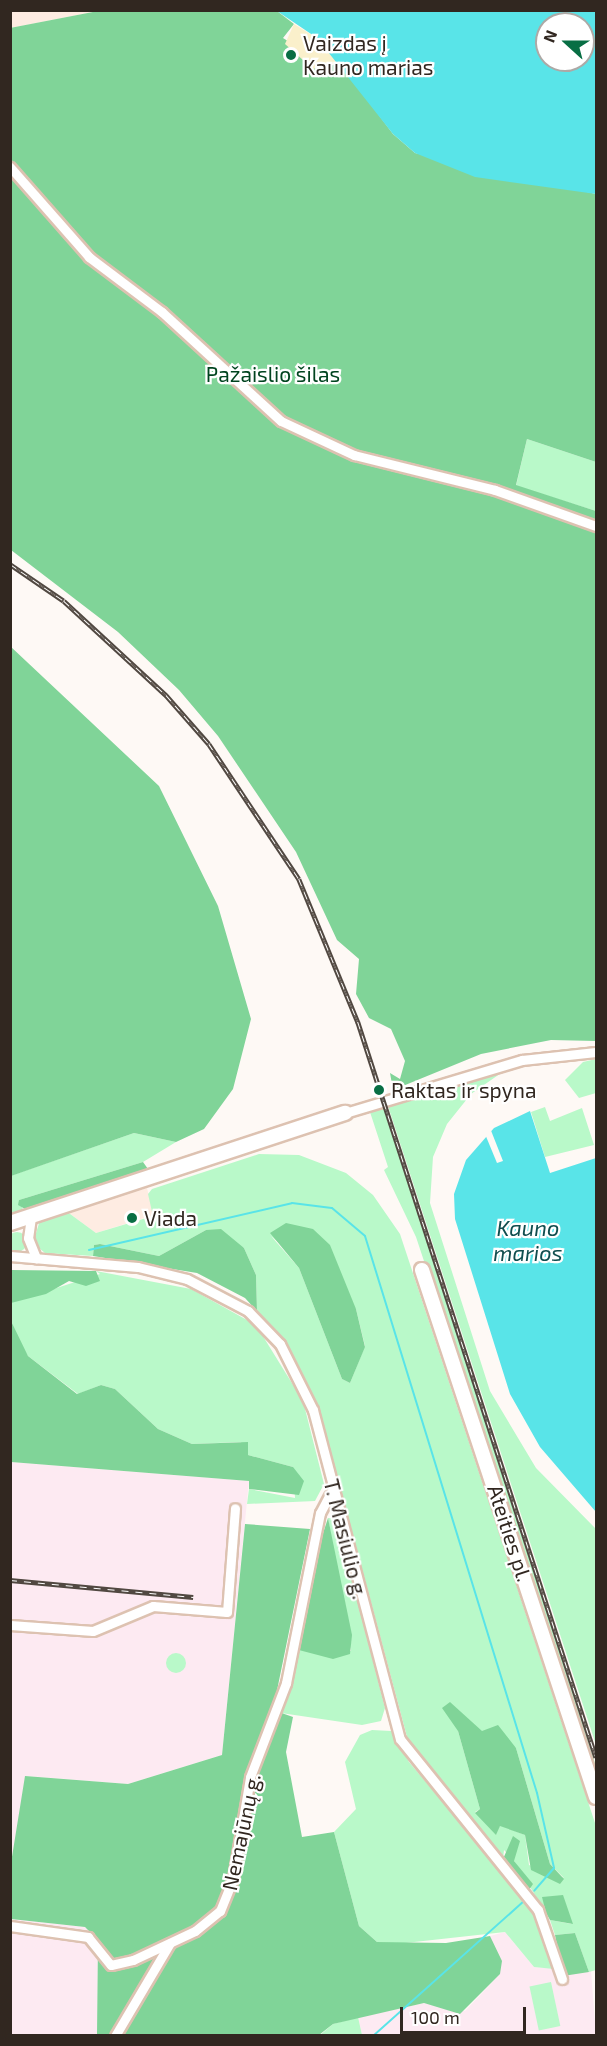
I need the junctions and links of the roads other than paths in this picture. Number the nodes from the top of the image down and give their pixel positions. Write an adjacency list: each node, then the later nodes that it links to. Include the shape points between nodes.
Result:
1 (10, 167): 2 (street, via 89,257 162,312 281,421 354,455 495,490)
2 (597, 526)
3 (597, 1052): 4 (street, via 522,1060)
4 (345, 1113): 5 (main road)
5 (31, 1217): 6 (main road); 8 (street, via 28,1238)
6 (10, 1223)
7 (10, 1256): 8 (street, T. Masiulio g.)
8 (36, 1258): 10 (street, T. Masiulio g., via 164,1272 208,1287 248,1311 292,1363 312,1410)
9 (422, 1270): 13 (main road, Ateities pl.)
10 (333, 1489): 15 (street, Nemajūnų g., via 320,1512 286,1683 250,1778 227,1899 210,1921); 16 (street, T. Masiulio g., via 400,1739 538,1910)
11 (235, 1508): 12 (street, via 228,1612 153,1606 93,1631)
12 (10, 1625)
13 (597, 1797)
14 (10, 1926): 15 (street, Nemajūnų g., via 88,1937 111,1965)
15 (170, 1943): 17 (street)
16 (562, 1979)
17 (115, 2036)

